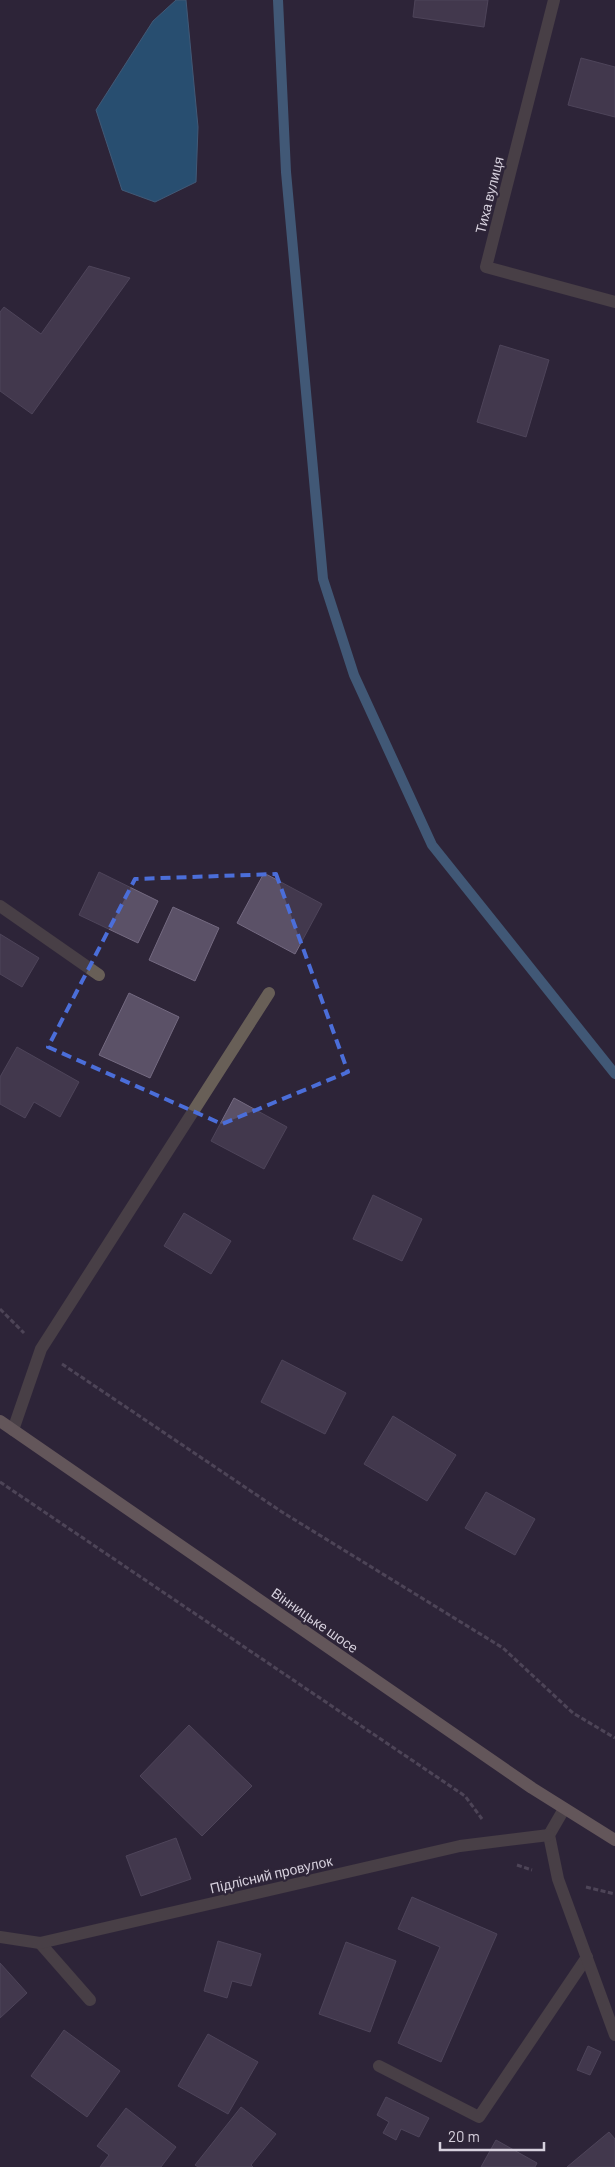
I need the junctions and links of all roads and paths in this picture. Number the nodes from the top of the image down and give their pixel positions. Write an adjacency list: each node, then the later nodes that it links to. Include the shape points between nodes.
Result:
1 (554, 0): 2 (street, Тиха вулиця, via 486,267)
2 (615, 302)
3 (0, 906): 4 (street)
4 (99, 976)
5 (268, 993): 7 (street)
6 (0, 1310): 7 (path)
7 (40, 1349): 9 (street); 11 (path, via 282,1512 503,1648 573,1713)
8 (0, 1421): 9 (main road, Вінницьке шосе)
9 (13, 1430): 12 (main road, Вінницьке шосе)
10 (0, 1482): 15 (path, via 465,1796)
11 (615, 1738)
12 (564, 1809): 13 (street); 14 (main road, Вінницьке шосе)
13 (549, 1835): 15 (street, Підлісний провулок); 18 (street, via 558,1879)
14 (615, 1840)
15 (498, 1841): 17 (street, Підлісний провулок, via 460,1846)
16 (0, 1936): 17 (street, Підлісний провулок)
17 (40, 1943): 19 (street)
18 (587, 1957): 20 (street); 21 (street, via 480,2117)
19 (90, 2000)
20 (615, 2035)
21 (380, 2066)

